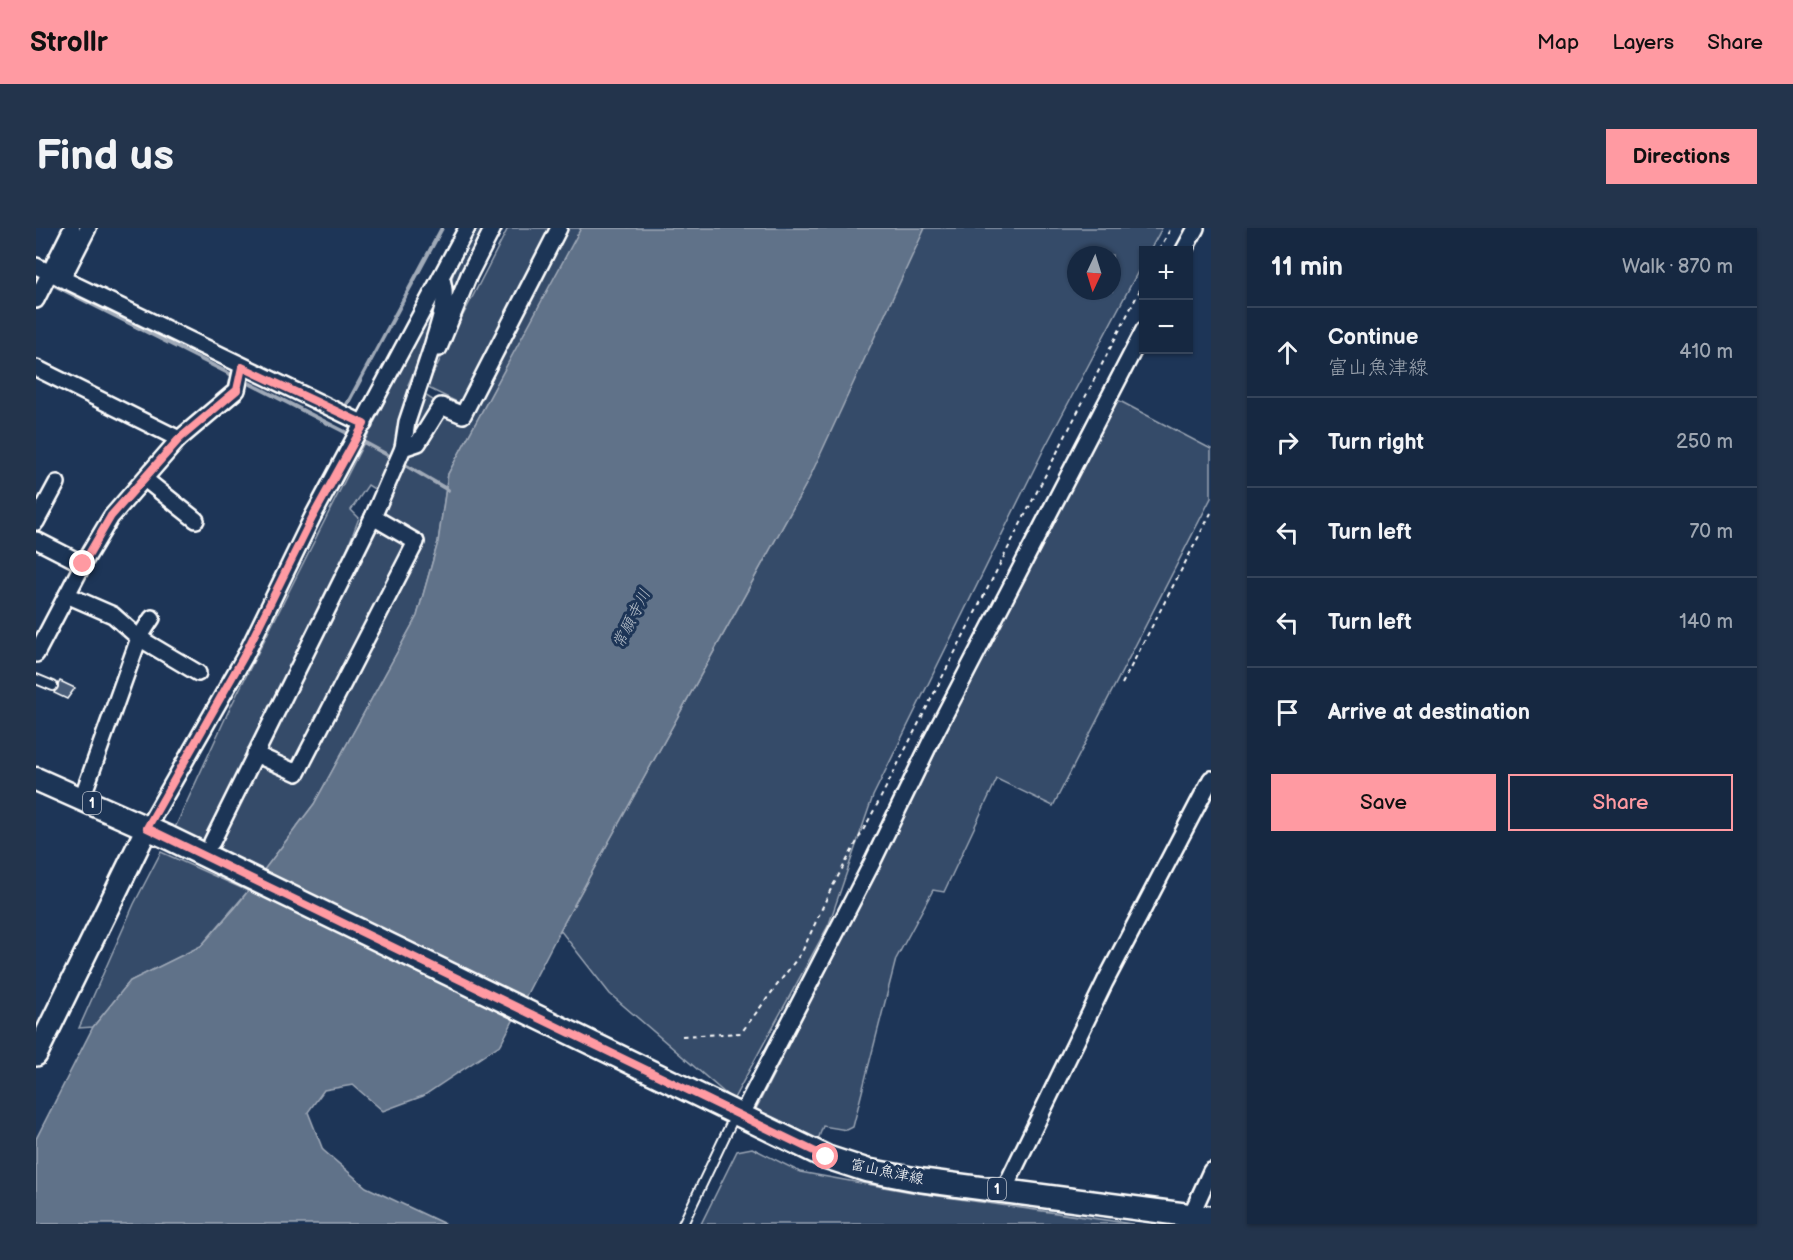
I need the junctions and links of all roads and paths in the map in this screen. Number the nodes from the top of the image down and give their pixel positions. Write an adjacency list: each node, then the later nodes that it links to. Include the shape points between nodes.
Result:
1 (72, 228): 10 (street)
2 (88, 228): 10 (street)
3 (467, 228): 11 (street)
4 (494, 228): 15 (street, via 469,274 439,348)
5 (559, 228): 20 (street, via 463,414 441,406 418,443)
6 (1171, 228): 8 (path)
7 (1196, 228): 9 (street)
8 (1161, 246)
9 (1186, 246)
10 (49, 273): 13 (street); 16 (street)
11 (441, 277): 15 (street, via 444,300); 18 (street)
12 (1139, 290): 43 (path, via 802,952 741,1034)
13 (36, 300)
14 (1139, 338): 45 (street, via 872,863)
15 (432, 347): 20 (street, via 407,422)
16 (242, 367): 18 (street); 19 (street, via 237,390)
17 (36, 368): 19 (street)
18 (364, 424): 41 (street, via 312,518)
19 (179, 439): 21 (street)
20 (403, 448): 25 (street)
21 (146, 480): 26 (street); 28 (street, via 111,516)
22 (57, 483): 24 (street)
23 (1211, 513): 35 (path)
24 (37, 517)
25 (373, 517): 37 (street); 37 (street, via 416,543 297,773)
26 (196, 520)
27 (36, 540): 28 (street)
28 (83, 564): 29 (street)
29 (67, 595): 31 (street, via 113,615); 32 (street)
30 (152, 618): 31 (street)
31 (140, 638): 33 (street); 40 (street)
32 (36, 654)
33 (198, 673)
34 (36, 679): 36 (lane)
35 (1122, 684)
36 (53, 686)
37 (255, 754): 42 (street)
38 (36, 779): 40 (main road, 富山魚津線 / 1)
39 (1211, 779): 47 (street, via 1105,982)
40 (82, 798): 41 (main road, 富山魚津線 / 1)
41 (157, 833): 44 (street); 45 (main road, 富山魚津線 / 1)
42 (212, 842)
43 (682, 1036)
44 (36, 1055)
45 (735, 1115): 47 (main road, 富山魚津線 / 1, via 788,1141 866,1170); 49 (lane)
46 (1211, 1171): 48 (street)
47 (1004, 1190): 48 (main road, 富山魚津線 / 1)
48 (1201, 1217)
49 (683, 1224)

